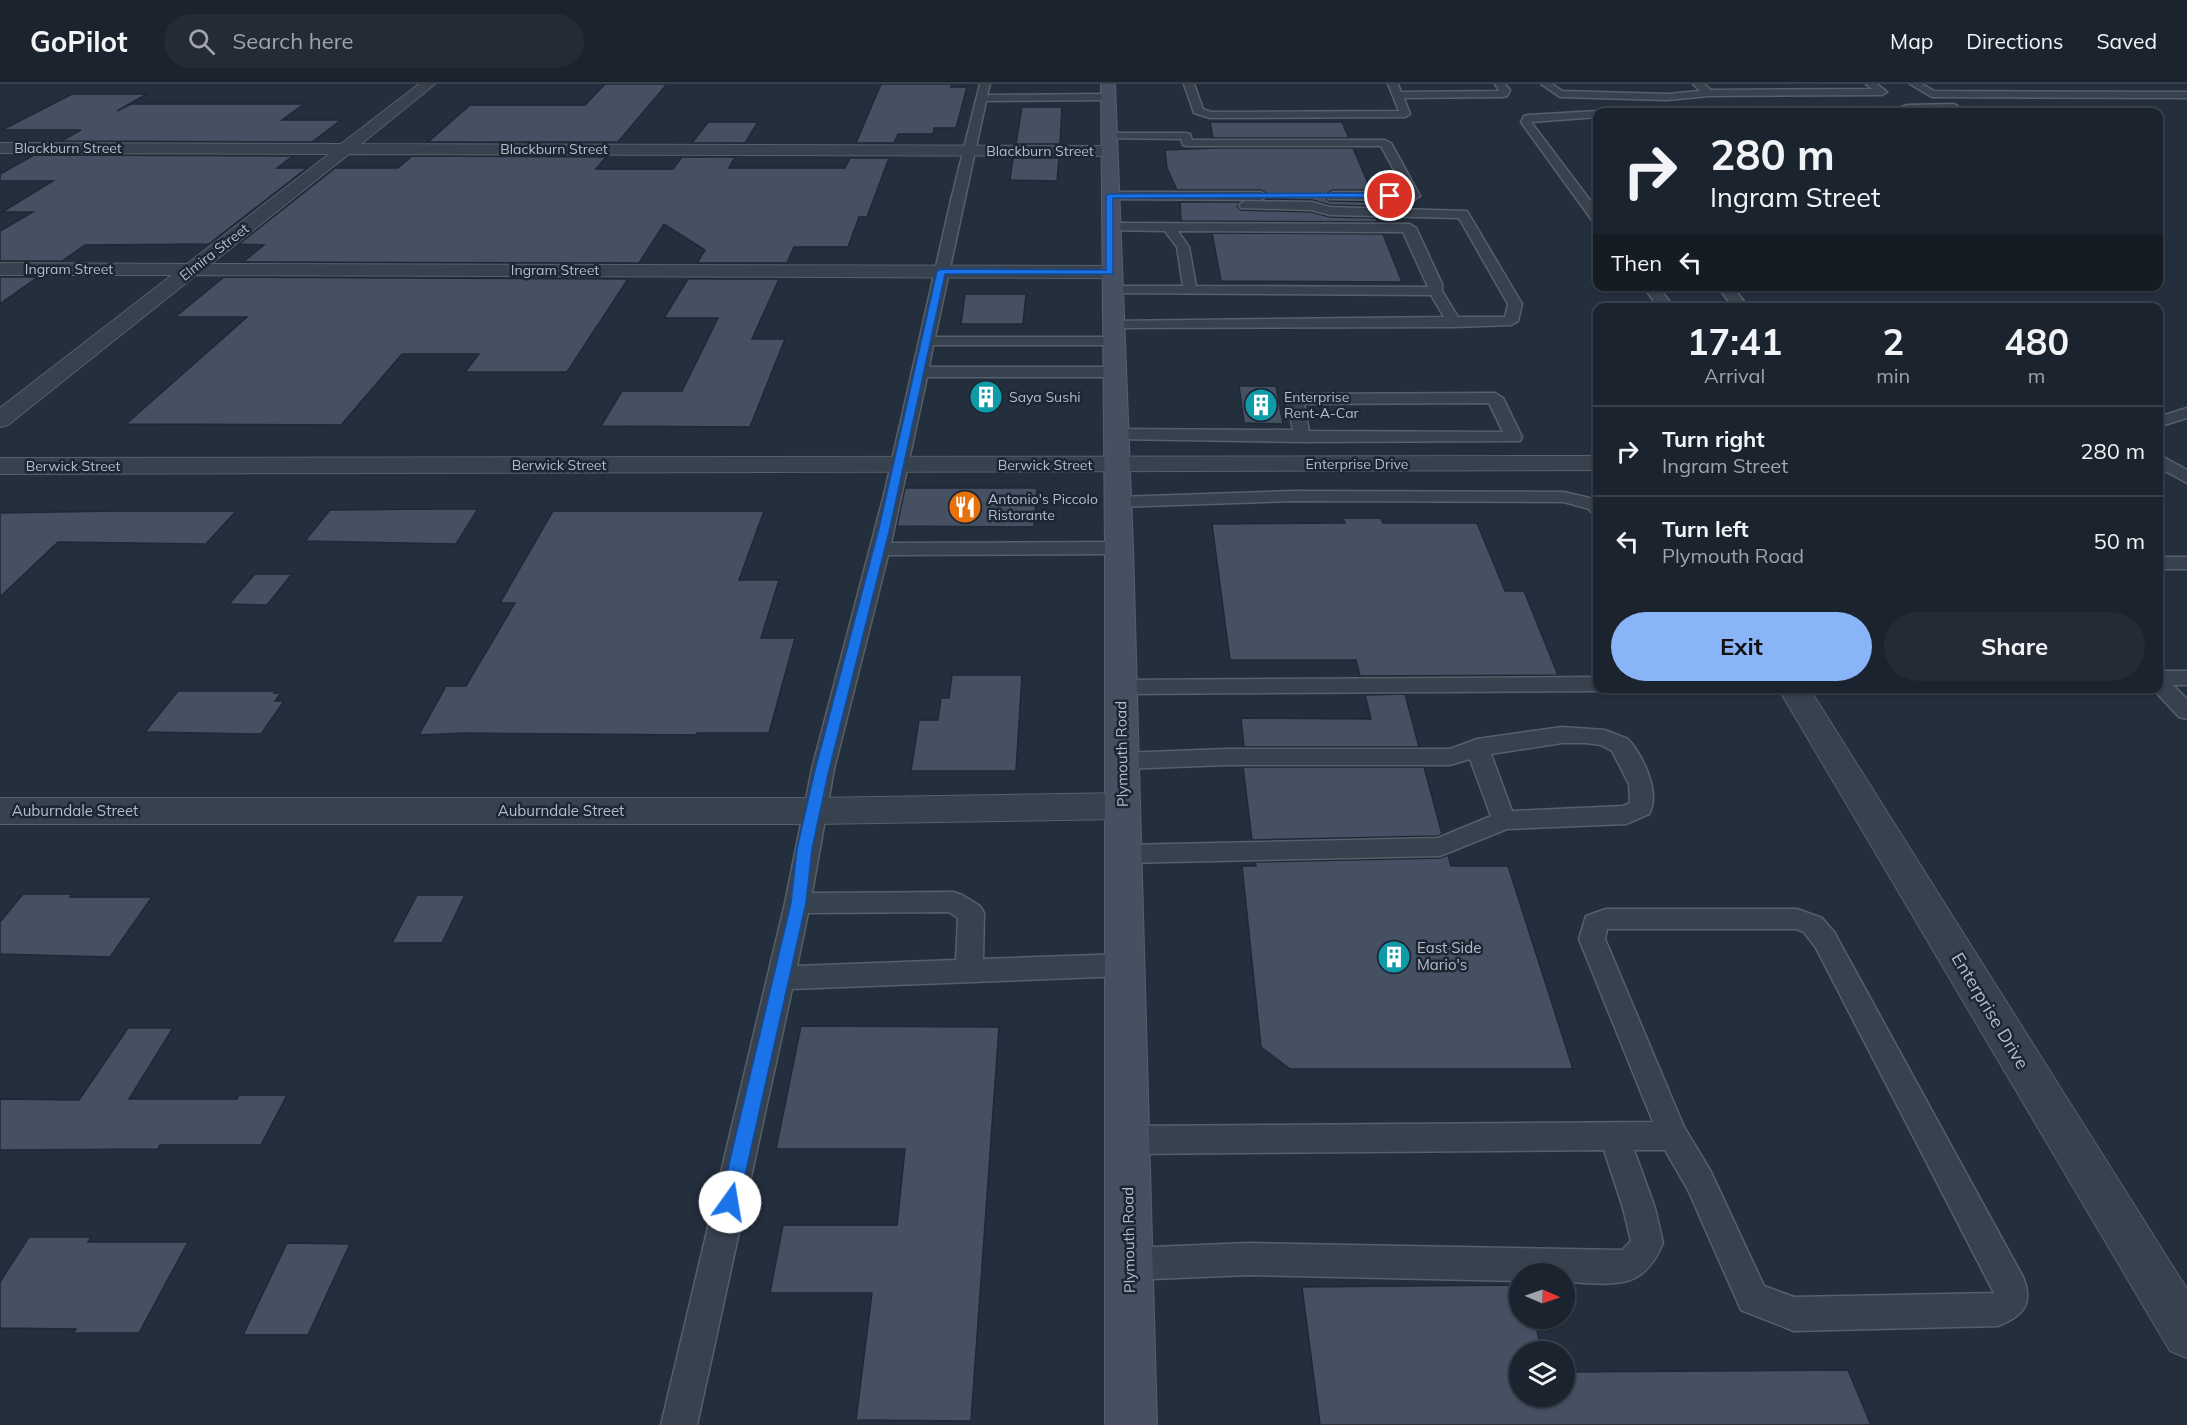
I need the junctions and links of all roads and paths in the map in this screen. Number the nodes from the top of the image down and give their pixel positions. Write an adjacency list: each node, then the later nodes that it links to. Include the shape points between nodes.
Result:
1 (428, 84): 20 (street, Elmira Street)
2 (1189, 84): 9 (lane, via 1198,111 1210,115 1405,114)
3 (1451, 84): 13 (lane)
4 (1500, 84): 13 (lane, via 1505,90 1503,94)
5 (1546, 84): 12 (lane, via 1560,94 1667,97)
6 (1698, 84): 12 (lane)
7 (1871, 84): 12 (lane, via 1882,92)
8 (1915, 84): 14 (lane)
9 (1395, 89): 13 (lane)
10 (983, 90): 11 (lane, via 1052,98); 23 (lane)
11 (1108, 91): 18 (main road, Plymouth Road)
12 (1709, 93)
13 (1458, 94)
14 (1932, 94): 15 (lane); 16 (lane, via 1960,107)
15 (2187, 95)
16 (1908, 108)
17 (1593, 114): 27 (lane, via 1528,118 1526,122)
18 (1111, 146): 22 (lane, via 1186,136 1187,143 1385,143); 23 (street, Blackburn Street); 26 (main road, Plymouth Road)
19 (0, 148): 20 (street, Blackburn Street)
20 (345, 148): 23 (street, Blackburn Street); 34 (street, Elmira Street)
21 (1179, 148): 22 (lane)
22 (1389, 148): 26 (lane, via 1414,196)
23 (968, 150): 35 (lane)
24 (1213, 205): 26 (lane)
25 (1245, 205): 32 (lane, via 1463,213)
26 (1110, 209): 28 (lane); 36 (main road, Plymouth Road)
27 (1593, 211)
28 (1167, 227): 29 (lane); 37 (lane, via 1183,247)
29 (1408, 228): 30 (lane); 38 (lane)
30 (1428, 228)
31 (1457, 228): 32 (lane)
32 (1474, 230): 43 (lane, via 1515,304 1511,321)
33 (0, 269): 34 (street, Ingram Street)
34 (192, 269): 35 (street, Ingram Street); 48 (street, Elmira Street)
35 (941, 271): 36 (street, Ingram Street); 44 (lane)
36 (1111, 281): 37 (lane); 45 (main road, Plymouth Road)
37 (1190, 290): 38 (lane)
38 (1435, 291): 43 (lane)
39 (1654, 291): 41 (lane)
40 (1728, 291): 42 (lane)
41 (1663, 303)
42 (1738, 303)
43 (1454, 323): 45 (lane)
44 (926, 341): 45 (lane); 46 (lane)
45 (1113, 346): 46 (lane); 51 (main road, Plymouth Road)
46 (920, 372): 54 (lane)
47 (2187, 413): 49 (lane)
48 (0, 420)
49 (2163, 420)
50 (1302, 436): 50 (lane, via 1314,436 1514,436 1495,398 1295,399); 51 (lane)
51 (1117, 449): 53 (street, Enterprise Drive); 54 (street, Berwick Street); 57 (main road, Plymouth Road)
52 (2163, 462): 56 (lane)
53 (1593, 463)
54 (899, 465): 55 (street, Berwick Street); 60 (lane)
55 (0, 466)
56 (2187, 478)
57 (1118, 502): 58 (lane, via 1293,496 1564,497); 59 (main road, Plymouth Road)
58 (1593, 504)
59 (1119, 548): 60 (lane); 67 (main road, Plymouth Road)
60 (880, 549): 74 (lane)
61 (2163, 563): 62 (lane)
62 (2187, 563)
63 (2187, 678): 64 (lane)
64 (2163, 680)
65 (1593, 684): 67 (lane)
66 (2163, 686): 69 (lane)
67 (1121, 687): 71 (main road, Plymouth Road)
68 (1796, 693): 85 (street, Enterprise Drive)
69 (2187, 712)
70 (1477, 747): 71 (lane, via 1450,757); 75 (lane); 75 (lane, via 1566,736 1609,739 1622,747 1644,793 1641,808 1626,815)
71 (1122, 761): 72 (main road, Plymouth Road)
72 (1123, 806): 74 (street, Auburndale Street); 76 (main road, Plymouth Road)
73 (0, 810): 74 (street, Auburndale Street)
74 (814, 811): 77 (lane)
75 (1504, 820): 76 (lane, via 1440,847)
76 (1124, 854): 78 (main road, Plymouth Road)
77 (798, 903): 79 (lane, via 953,902 971,913); 80 (lane)
78 (1125, 965): 79 (lane); 83 (main road, Plymouth Road)
79 (969, 971): 80 (lane)
80 (781, 978): 86 (lane)
81 (1673, 1136): 81 (lane, via 1699,1180 1753,1298 1794,1314 1998,1310 2010,1302 2011,1289 1825,940 1813,925 1797,919 1606,919 1595,923 1592,939); 82 (lane)
82 (1614, 1137): 83 (lane); 84 (lane, via 1647,1243 1631,1266 1249,1259)
83 (1128, 1140): 84 (main road, Plymouth Road)
84 (1129, 1264): 87 (main road, Plymouth Road)
85 (2187, 1334)
86 (679, 1425)
87 (1131, 1425)

